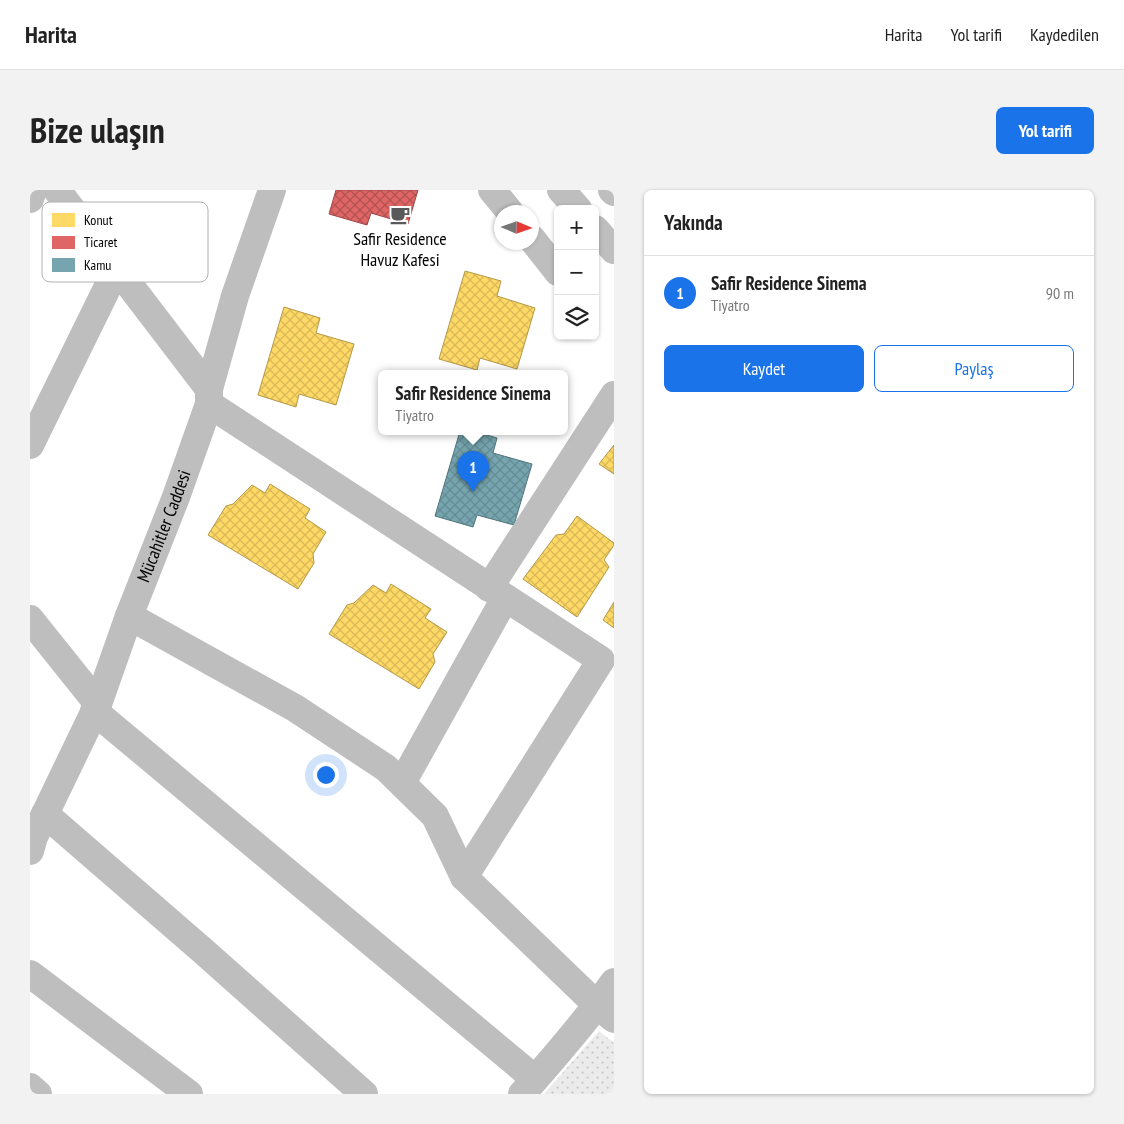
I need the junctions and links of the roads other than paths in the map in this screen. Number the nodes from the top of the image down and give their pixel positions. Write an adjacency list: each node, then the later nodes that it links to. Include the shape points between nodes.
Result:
1 (33, 190): 6 (street)
2 (57, 190): 7 (street)
3 (272, 190): 17 (street, Mücahitler Caddesi, via 235,296)
4 (492, 190): 8 (street)
5 (561, 190): 9 (street)
6 (30, 199)
7 (66, 202)
8 (504, 205)
9 (574, 205)
10 (599, 233): 12 (street)
11 (539, 248): 13 (street)
12 (614, 250)
13 (554, 267)
14 (110, 282): 18 (street)
15 (127, 282): 17 (street)
16 (614, 395): 19 (street)
17 (209, 396): 19 (street); 20 (street, Mücahitler Caddesi, via 176,497)
18 (30, 445)
19 (497, 593): 22 (street); 24 (street)
20 (130, 616): 23 (street, Mücahitler Caddesi); 24 (street, via 295,708 386,768)
21 (30, 619): 23 (street)
22 (607, 664): 27 (street)
23 (96, 708): 25 (street, Mücahitler Caddesi); 31 (street)
24 (402, 783): 27 (street, via 435,816)
25 (45, 814): 26 (street, Mücahitler Caddesi); 35 (street)
26 (30, 851)
27 (464, 877): 30 (street)
28 (30, 974): 34 (street)
29 (614, 982): 30 (street)
30 (606, 1012): 31 (street)
31 (528, 1086)
32 (30, 1087): 33 (street)
33 (38, 1094)
34 (189, 1094)
35 (364, 1094)

